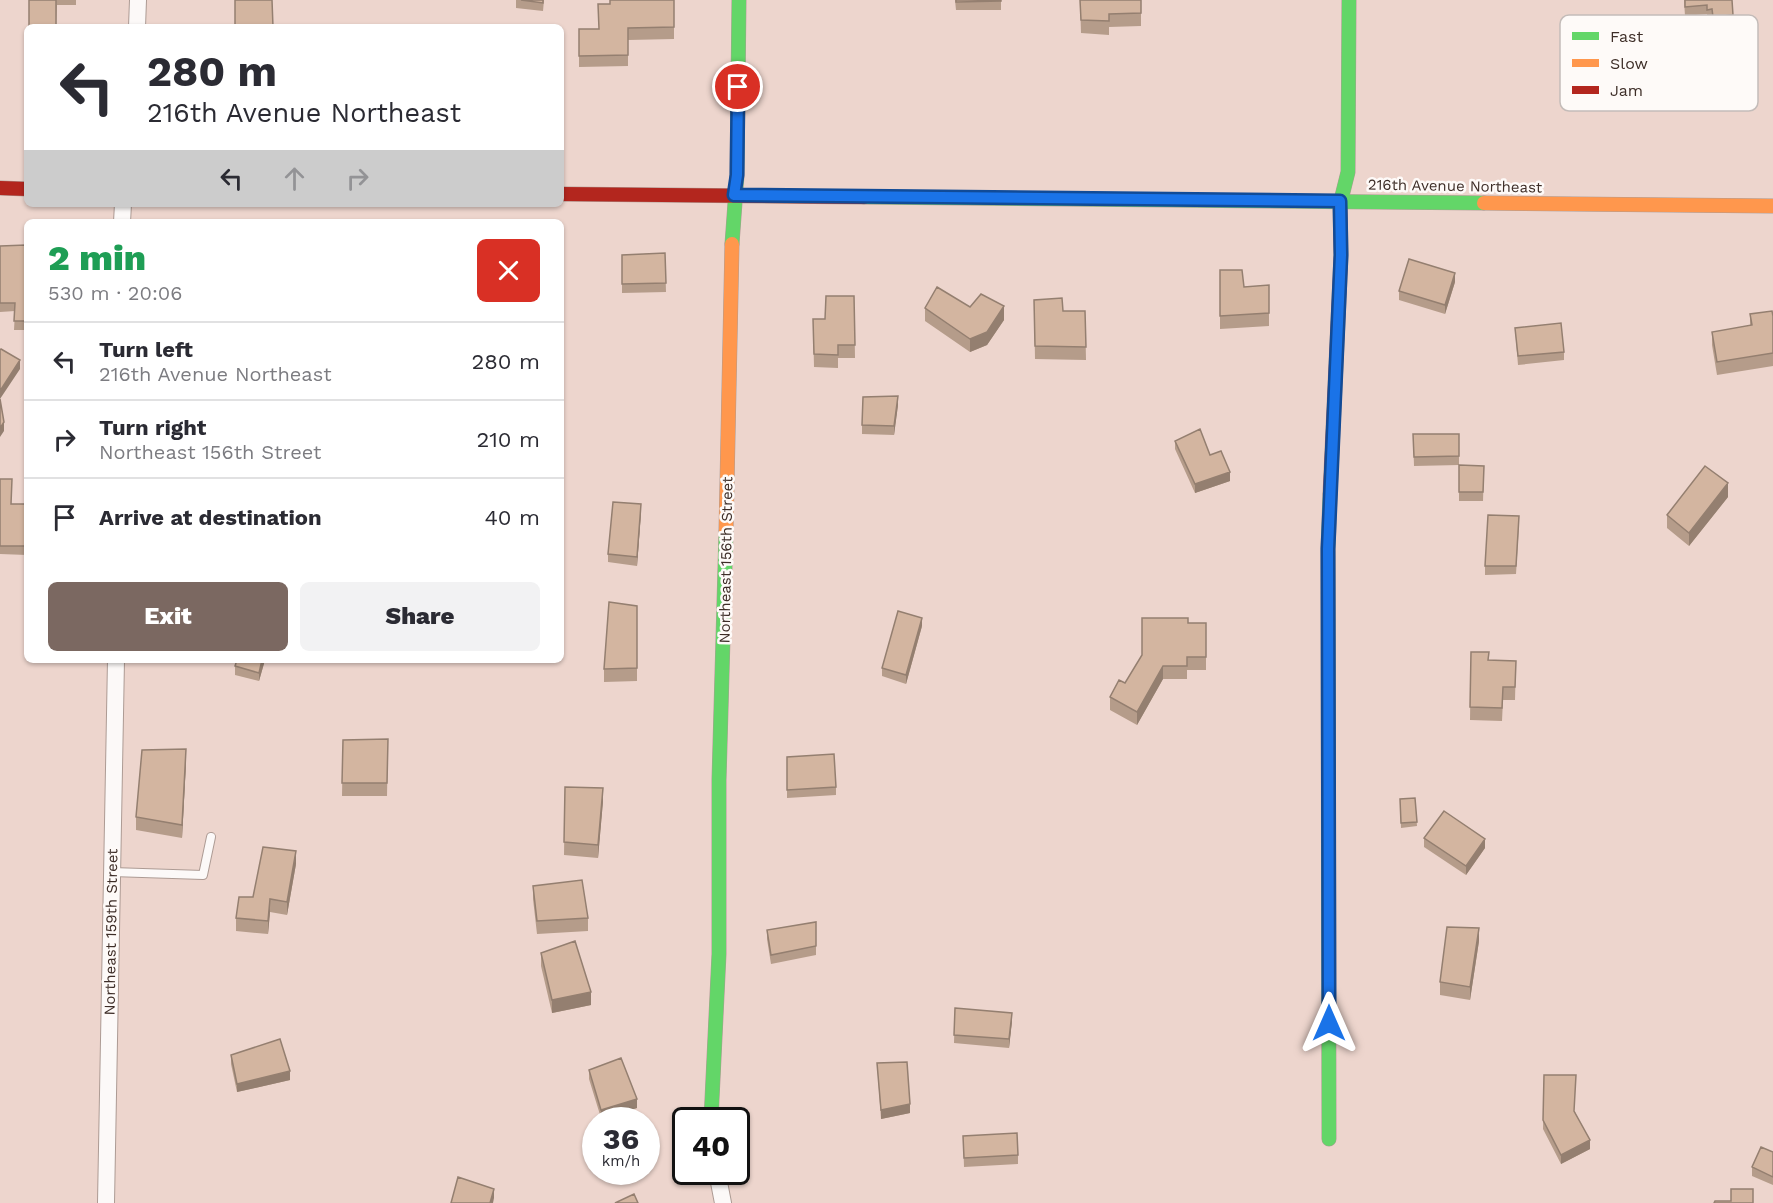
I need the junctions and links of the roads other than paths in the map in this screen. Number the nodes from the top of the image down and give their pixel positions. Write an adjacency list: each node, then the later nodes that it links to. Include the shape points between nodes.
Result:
1 (138, 0): 4 (street)
2 (739, 0): 8 (street, Northeast 156th Street)
3 (1349, 0): 9 (street, via 1348,172)
4 (137, 24)
5 (0, 188): 6 (street)
6 (24, 189)
7 (564, 194): 8 (street, 216th Avenue Northeast)
8 (734, 195): 9 (street, 216th Avenue Northeast); 14 (street, Northeast 156th Street, via 719,780 719,954)
9 (1340, 201): 10 (street, 216th Avenue Northeast); 15 (street, via 1328,549)
10 (1773, 206)
11 (116, 663): 13 (street, Northeast 159th Street)
12 (211, 837): 13 (lane, via 203,875)
13 (112, 872): 17 (street, Northeast 159th Street)
14 (712, 1107)
15 (1329, 1139)
16 (720, 1185): 18 (street)
17 (106, 1203)
18 (723, 1203)

